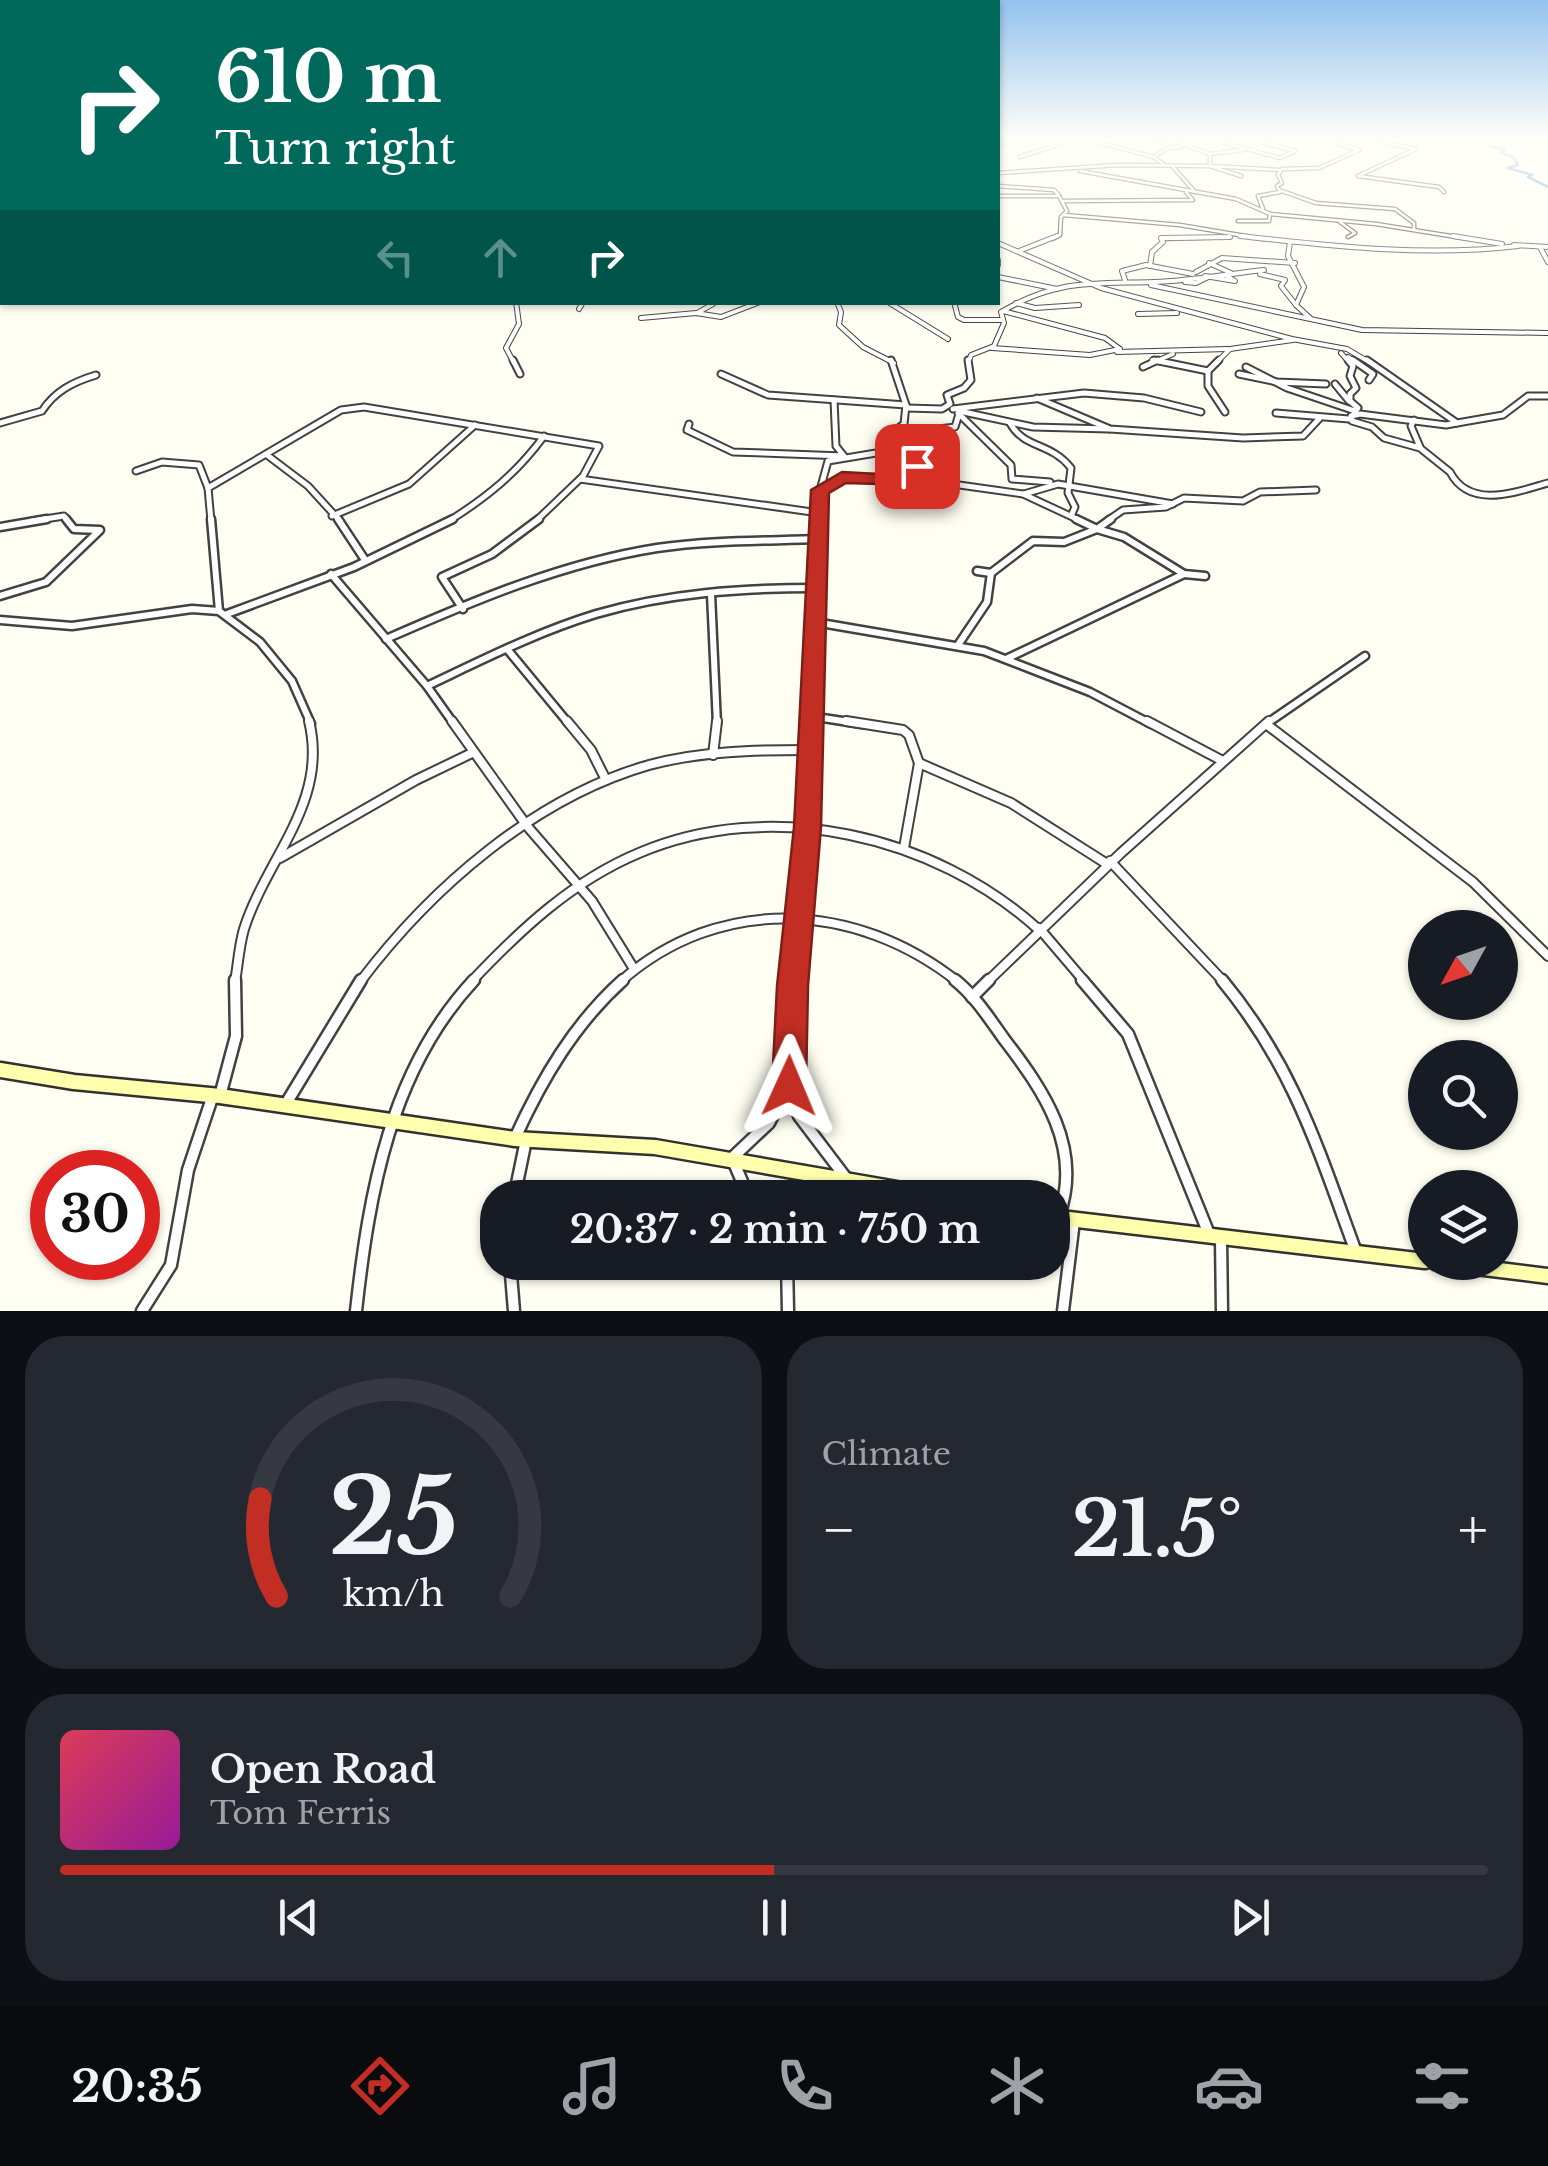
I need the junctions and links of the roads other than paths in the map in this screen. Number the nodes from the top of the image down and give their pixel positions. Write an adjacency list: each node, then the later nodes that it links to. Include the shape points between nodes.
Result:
1 (1064, 201): 10 (street)
2 (1086, 201): 7 (street)
3 (1139, 201): 7 (street)
4 (1245, 201): 8 (street)
5 (1260, 201): 8 (street)
6 (1322, 201): 14 (street, via 1398,210)
7 (1102, 202): 12 (street)
8 (1263, 209): 9 (street)
9 (1270, 214): 11 (street); 13 (street, via 1264,222)
10 (1064, 215): 12 (street); 22 (street, via 1060,236)
11 (1334, 220): 14 (street); 16 (street, via 1355,232)
12 (1107, 221): 15 (street)
13 (1238, 222)
14 (1414, 229): 19 (street)
15 (1248, 237): 17 (street); 26 (street, via 1160,238)
16 (1348, 237)
17 (1290, 242): 19 (street, via 1462,252); 25 (street, via 1288,256)
18 (1000, 244): 22 (street)
19 (1518, 246): 20 (street)
20 (1540, 247): 21 (street); 23 (street)
21 (1548, 247)
22 (1018, 250): 37 (street)
23 (1548, 262)
24 (1209, 263): 25 (street, via 1242,257); 29 (street); 31 (street)
25 (1295, 263): 33 (street)
26 (1150, 266): 29 (street); 36 (street, via 1122,271)
27 (1264, 270): 28 (street)
28 (1250, 273): 31 (street); 32 (street)
29 (1192, 274): 30 (street)
30 (1200, 275): 31 (street); 35 (street); 39 (street)
31 (1230, 275): 35 (street, via 1235,281)
32 (1275, 275): 33 (street); 53 (street, via 1285,280 1284,294)
33 (1300, 276): 53 (street, via 1304,287)
34 (1000, 277): 40 (street)
35 (1211, 278): 39 (street)
36 (1126, 280): 37 (street); 38 (street)
37 (1087, 281): 40 (street); 58 (street)
38 (1140, 281): 39 (street); 41 (street)
39 (1182, 281): 41 (street)
40 (1058, 289): 44 (street)
41 (1176, 291): 54 (street)
42 (1265, 298): 54 (street)
43 (1002, 301): 44 (street)
44 (1012, 303): 52 (street); 56 (street)
45 (516, 305): 76 (street, via 519,324 506,348)
46 (582, 305): 55 (street)
47 (712, 305): 57 (street)
48 (752, 305): 57 (street, via 721,317)
49 (838, 305): 88 (street, via 838,325 894,362)
50 (893, 305): 64 (street)
51 (955, 305): 62 (street, via 964,321)
52 (1079, 305)
53 (1296, 305): 61 (street)
54 (1255, 308): 61 (street)
55 (579, 309)
56 (1002, 311): 62 (street); 69 (street, via 1105,338 1120,346)
57 (696, 313): 60 (street)
58 (1188, 313): 59 (street); 65 (street)
59 (1138, 314)
60 (641, 318)
61 (1312, 320): 63 (street, via 1362,330)
62 (1004, 321): 66 (street)
63 (1548, 334)
64 (948, 339)
65 (1294, 340): 67 (street); 68 (street)
66 (989, 349): 69 (street, via 1083,358); 88 (street, via 970,355 971,380 947,395 950,404)
67 (1230, 349): 70 (street); 75 (street)
68 (1342, 351): 71 (street); 87 (street, via 1356,388)
69 (1116, 352): 70 (street)
70 (1178, 352): 72 (street)
71 (1353, 352): 80 (street, via 1348,357 1374,374); 98 (street)
72 (1152, 360): 73 (street); 75 (street)
73 (1143, 367)
74 (1246, 367): 81 (street)
75 (1208, 370): 91 (street, via 1208,386)
76 (520, 374)
77 (721, 374): 86 (street, via 768,395)
78 (1238, 374): 81 (street)
79 (96, 375): 96 (street, via 50,397 42,411)
80 (1369, 380)
81 (1277, 382): 82 (street); 93 (street)
82 (1326, 384)
83 (1336, 384): 87 (street)
84 (1548, 396): 98 (street, via 1528,396 1507,413)
85 (1038, 398): 89 (street); 90 (street, via 1132,397); 101 (street)
86 (834, 400): 88 (street); 105 (street, via 836,446)
87 (1350, 402): 93 (street, via 1358,408)
88 (906, 407): 105 (street, via 904,424 893,432 894,450)
89 (956, 412): 97 (street); 107 (street, via 955,426 922,432 930,458); 110 (street, via 1011,465 1012,479)
90 (1201, 412)
91 (1226, 412)
92 (1276, 413): 94 (street)
93 (1352, 415): 94 (street); 95 (street); 103 (street, via 1384,438)
94 (1320, 419): 101 (street, via 1303,436 1265,438)
95 (1414, 420): 98 (street); 103 (street)
96 (0, 423)
97 (1010, 423): 101 (street); 111 (street, via 1018,436 1064,457 1072,468)
98 (1456, 423)
99 (476, 424): 102 (street); 104 (street, via 349,407); 118 (street, via 408,484)
100 (688, 424): 105 (street, via 687,430 732,452)
101 (1110, 429)
102 (544, 436): 108 (street, via 598,446); 123 (street, via 515,472 454,522)
103 (1420, 448): 109 (street, via 1478,495 1498,497)
104 (267, 455): 112 (street); 118 (street, via 290,468)
105 (844, 456): 113 (street, via 828,461)
106 (136, 471): 112 (street, via 169,461 200,464)
107 (912, 471): 113 (street, via 903,481 842,478); 115 (street, via 938,482)
108 (579, 479): 117 (street); 132 (street, via 508,542 442,577)
109 (1548, 483)
110 (1058, 484): 111 (street); 115 (street)
111 (1068, 486): 116 (street); 119 (street)
112 (208, 488): 133 (street)
113 (820, 490): 117 (street)
114 (1316, 490): 116 (street)
115 (1023, 494): 119 (street)
116 (1173, 504): 121 (street, via 1123,510)
117 (820, 513): 122 (street)
118 (332, 516): 123 (street)
119 (1071, 516): 121 (street)
120 (0, 527): 131 (street, via 64,516 74,528 100,530 46,582)
121 (1098, 528): 126 (street, via 1064,542 1033,541); 127 (street)
122 (818, 540): 129 (street); 132 (street, via 654,548)
123 (365, 560): 125 (street)
124 (977, 571): 126 (street)
125 (331, 574): 133 (street); 136 (street)
126 (991, 574): 137 (street, via 986,602)
127 (1184, 574): 128 (street); 140 (street)
128 (1205, 576)
129 (816, 588): 130 (street); 135 (street)
130 (711, 594): 138 (street, via 616,608); 146 (street, via 719,705)
131 (0, 596)
132 (463, 609): 136 (street)
133 (223, 612): 134 (street, via 72,626); 153 (street, via 282,666 311,725 310,795)
134 (0, 620)
135 (816, 622): 137 (street); 142 (street)
136 (386, 639): 141 (street)
137 (958, 645): 140 (street)
138 (507, 649): 141 (street); 149 (street, via 591,750)
139 (1366, 656): 143 (street)
140 (1005, 659): 147 (street, via 1090,692)
141 (426, 686): 145 (street)
142 (810, 716): 144 (street); 148 (street, via 903,730)
143 (1266, 724): 147 (street); 158 (street, via 1473,882)
144 (809, 750): 146 (street); 151 (street)
145 (472, 752): 150 (street); 153 (street)
146 (714, 755): 149 (street, via 648,765)
147 (1221, 760): 154 (street)
148 (919, 764): 152 (street); 154 (street, via 1010,803)
149 (606, 780): 150 (street)
150 (526, 826): 155 (street); 164 (street, via 456,880 398,937 343,1006)
151 (807, 827): 152 (street); 155 (street, via 768,824 690,836 631,854); 156 (street)
152 (904, 848): 157 (street, via 994,894)
153 (280, 858): 163 (street, via 244,929 233,992 236,1036)
154 (1109, 862): 157 (street); 176 (street, via 1161,912 1256,1026 1293,1085)
155 (578, 885): 159 (street); 165 (street, via 473,978)
156 (801, 920): 159 (street, via 718,925); 160 (street, via 897,942); 162 (street)
157 (1039, 928): 160 (street); 175 (street, via 1128,1034)
158 (1548, 956)
159 (634, 969): 166 (street, via 580,1025 531,1098)
160 (972, 997): 172 (street, via 1038,1080 1060,1130)
161 (0, 1070): 163 (street)
162 (789, 1086): 167 (street, via 769,1123); 168 (street, via 799,1116)
163 (216, 1096): 164 (street); 182 (street, via 186,1178 170,1274)
164 (285, 1105): 165 (street)
165 (388, 1123): 166 (street); 183 (street, via 363,1235)
166 (520, 1140): 167 (street); 169 (street)
167 (732, 1158): 168 (street); 170 (street)
168 (846, 1178): 171 (street)
169 (516, 1180)
170 (742, 1180)
171 (856, 1180)
172 (1067, 1180)
173 (1070, 1220): 174 (street)
174 (1074, 1220): 175 (street); 186 (street)
175 (1215, 1236): 176 (street); 187 (street)
176 (1356, 1253): 177 (street)
177 (1408, 1259)
178 (1518, 1272): 179 (street)
179 (1548, 1276)
180 (511, 1280): 184 (street)
181 (787, 1280): 185 (street)
182 (142, 1311)
183 (356, 1311)
184 (514, 1311)
185 (788, 1311)
186 (1063, 1311)
187 (1222, 1311)

